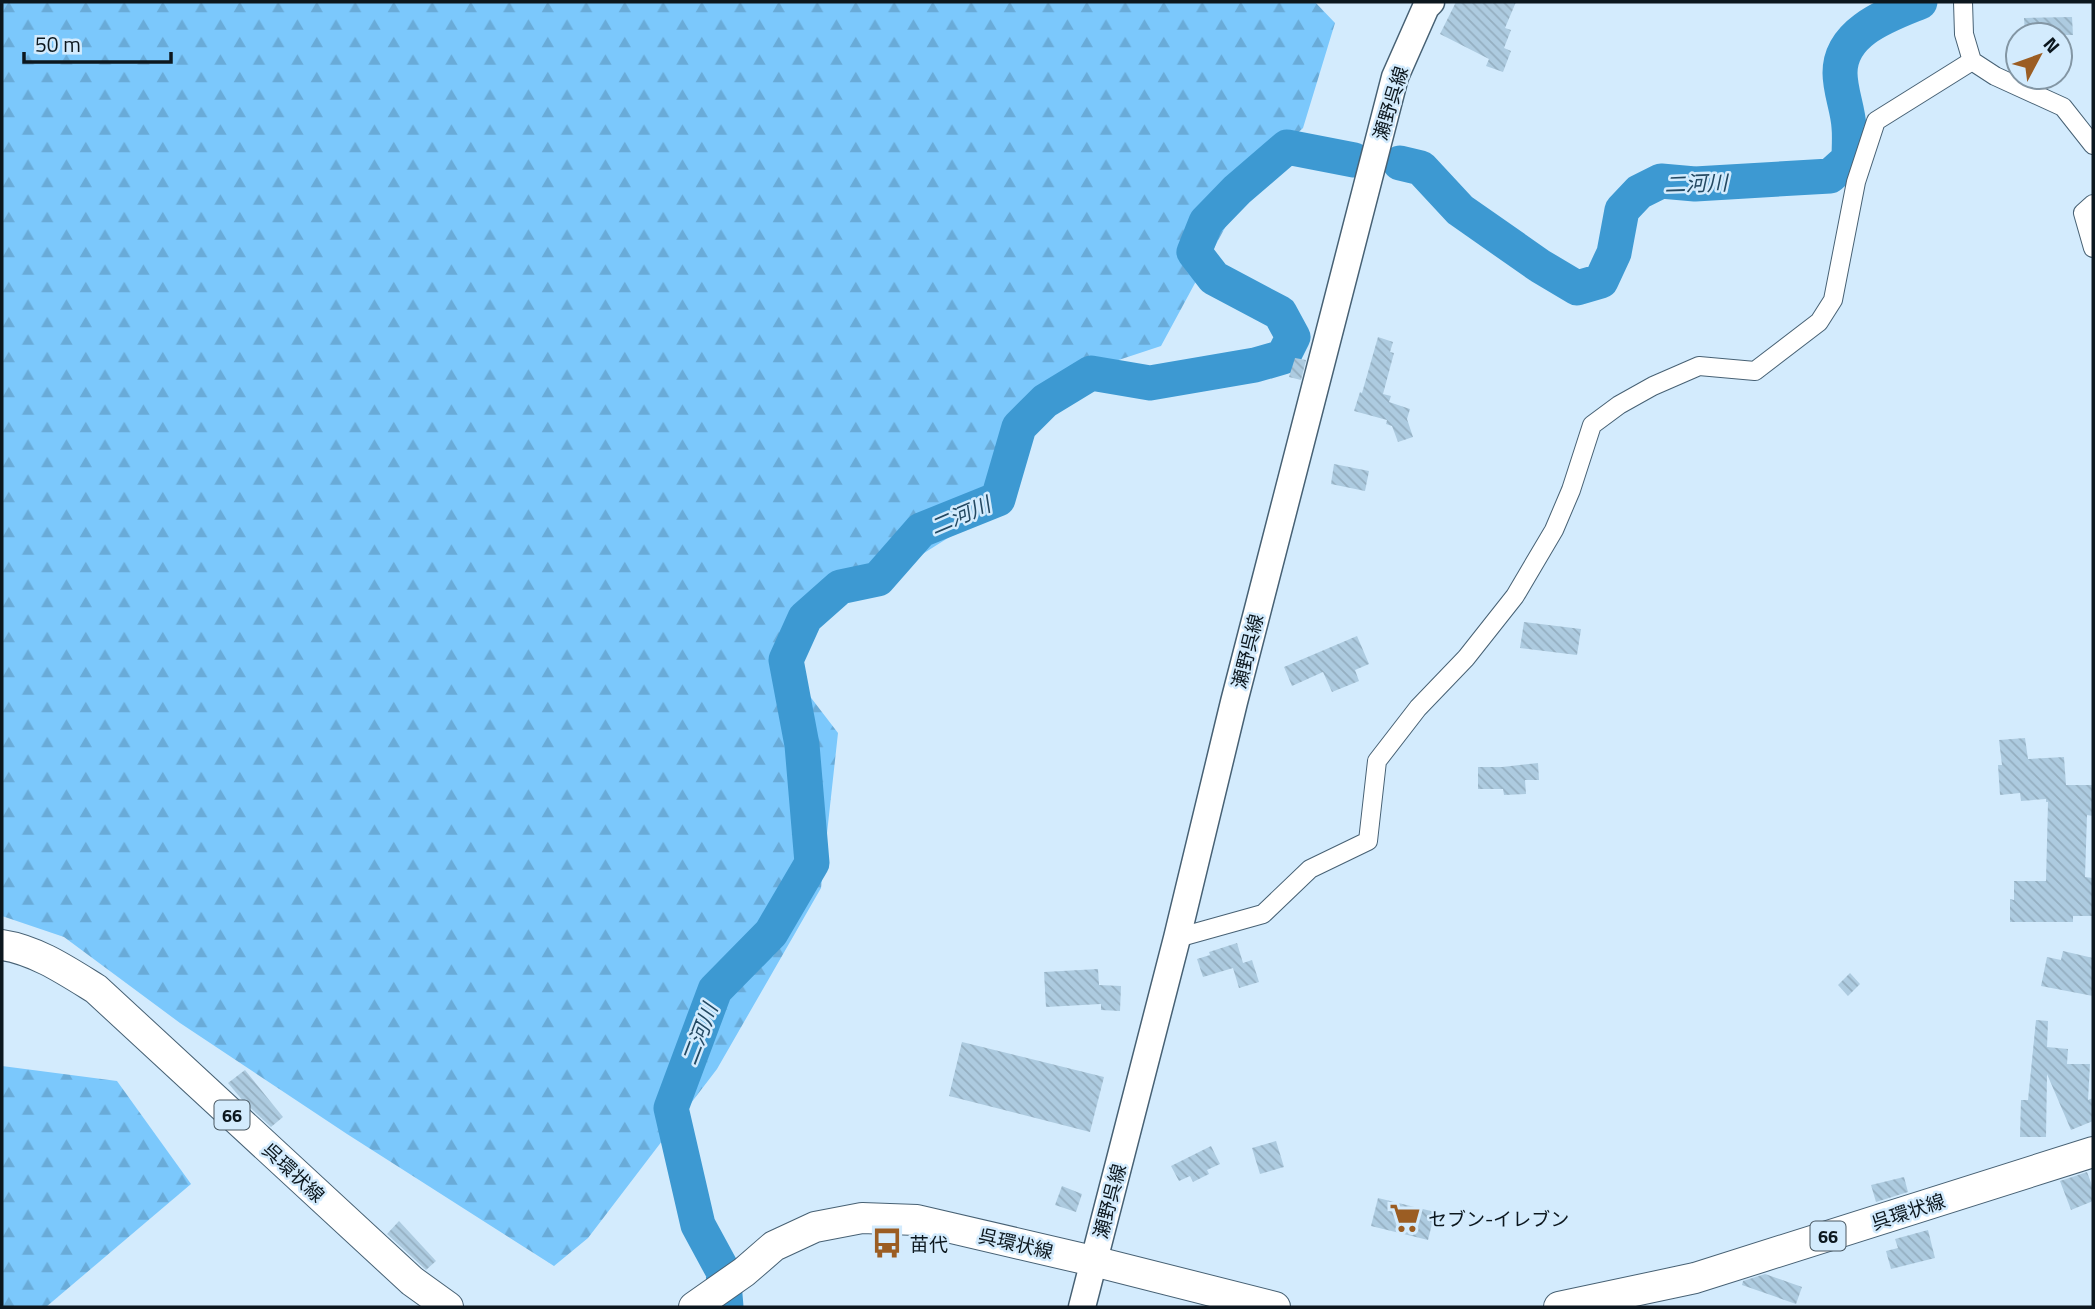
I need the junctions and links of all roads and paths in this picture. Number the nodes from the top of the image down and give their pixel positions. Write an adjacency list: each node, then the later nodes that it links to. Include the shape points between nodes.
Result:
1 (1431, 2): 7 (main road, 瀬野呉線, via 1395,77)
2 (1963, 2): 3 (street, via 1964,34)
3 (1972, 61): 4 (street, via 2063,107); 7 (street, via 1876,121 1856,182 1833,300 1819,322 1755,370 1699,366 1653,386 1592,425 1554,530 1515,596 1377,761 1368,841 1310,869 1264,914)
4 (2093, 145)
5 (2093, 204): 6 (street, via 2083,213)
6 (2093, 248)
7 (1177, 938): 10 (main road, 瀬野呉線)
8 (2, 945): 12 (main road, 呉環状線 / 66, via 54,963 96,989 412,1281)
9 (2093, 1152): 15 (main road, 呉環状線 / 66, via 1695,1278)
10 (1093, 1261): 11 (main road, 呉環状線, via 917,1220 862,1218 816,1227 775,1245); 13 (main road, 瀬野呉線); 14 (main road, 呉環状線)
11 (702, 1302)
12 (448, 1307)
13 (1082, 1307)
14 (1275, 1307)
15 (1559, 1307)

